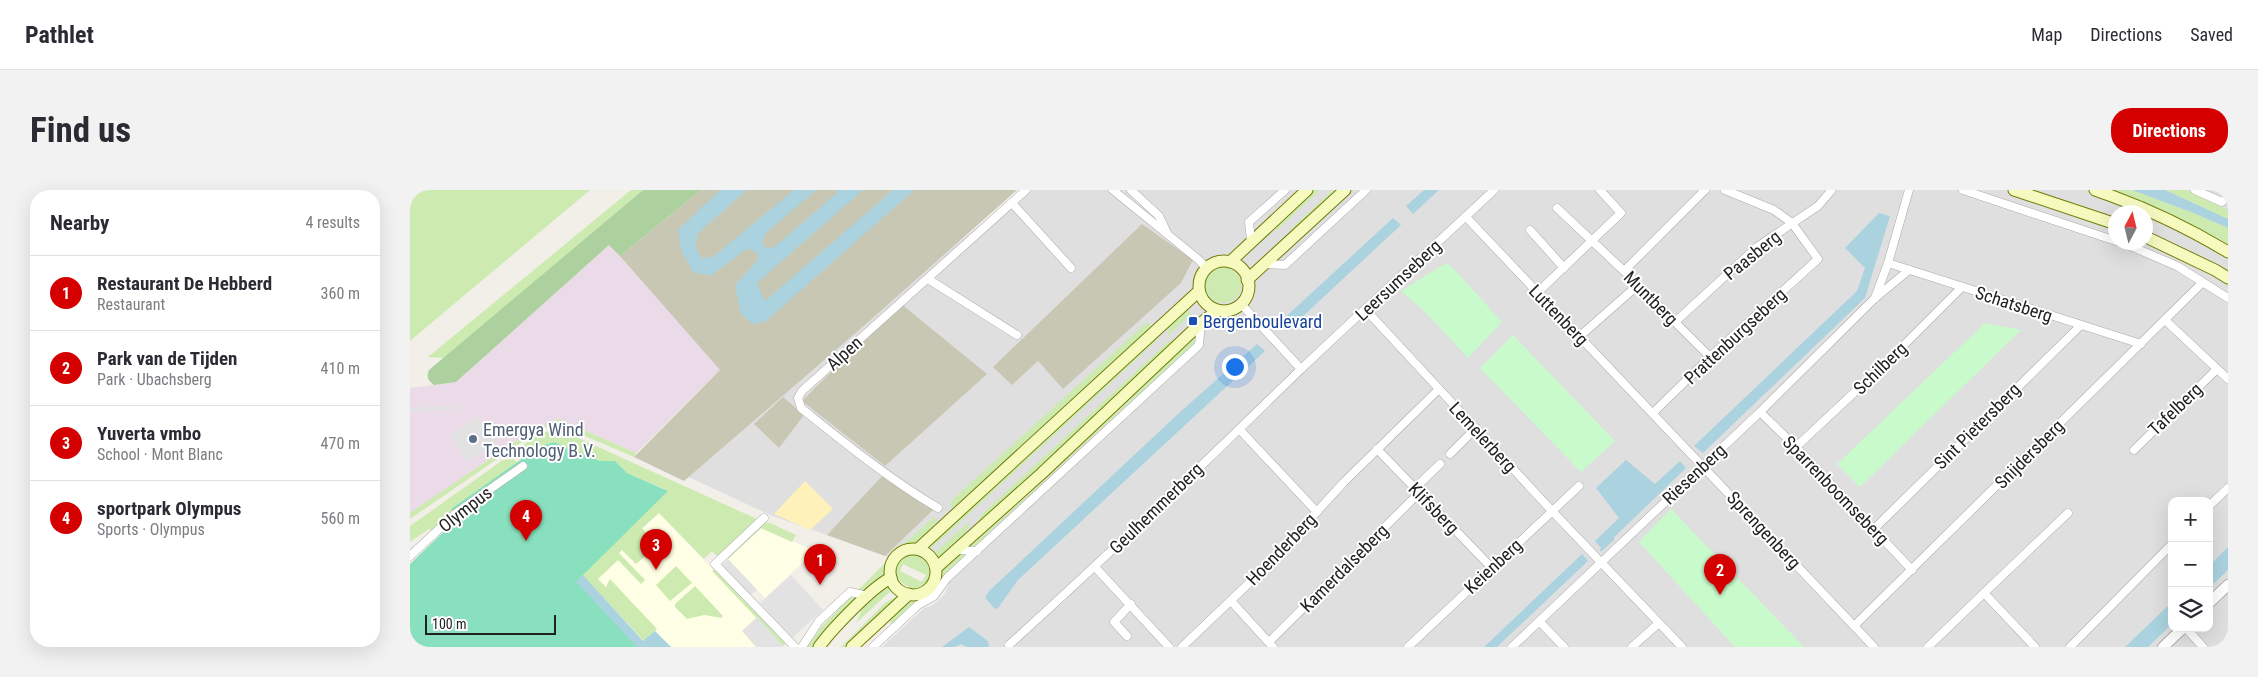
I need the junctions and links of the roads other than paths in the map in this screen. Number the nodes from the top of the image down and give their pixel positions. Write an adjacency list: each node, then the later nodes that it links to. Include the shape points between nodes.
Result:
1 (1026, 190): 19 (street, Alpen)
2 (1113, 190): 25 (street)
3 (1131, 190): 25 (street, via 1159,216)
4 (1286, 190): 29 (street, via 1249,222)
5 (1307, 190): 29 (main road)
6 (1345, 190): 35 (main road)
7 (1366, 190): 35 (street, via 1285,265)
8 (1494, 190): 21 (street, Leersumseberg)
9 (1600, 190): 27 (street, via 1620,212)
10 (1705, 190): 39 (street)
11 (1725, 190): 23 (street, via 1774,210)
12 (1909, 190): 33 (street, Riesenberg)
13 (2014, 190): 22 (main road)
14 (2095, 190): 31 (main road, via 2181,224)
15 (2195, 190): 18 (street)
16 (1831, 191): 23 (street, Paasberg, via 1818,206)
17 (1968, 191): 26 (street)
18 (2225, 199)
19 (1012, 203): 36 (street); 41 (street, Alpen)
20 (1557, 208): 27 (street, Muntberg)
21 (1466, 217): 47 (street, Luttenberg); 52 (street, Leersumseberg)
22 (2108, 221)
23 (1792, 223): 54 (street, Paasberg, via 1757,247); 60 (street, Prattenburgseberg, via 1818,259)
24 (1530, 230): 37 (street)
25 (1168, 235): 34 (street)
26 (2108, 238)
27 (1592, 240): 37 (street); 39 (street, Muntberg)
28 (2153, 240): 40 (main road)
29 (1250, 242): 32 (main road)
30 (2140, 250): 43 (street, via 2177,266)
31 (2228, 252)
32 (1230, 262): 34 (main road); 42 (main road, via 1241,268)
33 (1888, 263): 38 (street, Schatsberg); 49 (street, Riesenberg)
34 (1202, 264): 46 (main road)
35 (1266, 264): 42 (main road)
36 (1071, 268)
37 (1564, 268): 47 (street)
38 (1909, 270): 45 (street, Schatsberg); 49 (street, Riesenberg)
39 (1624, 271): 44 (street, Muntberg)
40 (2228, 278)
41 (928, 279): 57 (street); 80 (street, Alpen, via 798,398 801,408 865,460)
42 (1247, 280): 50 (main road, via 1248,294)
43 (2203, 282): 48 (street); 53 (street, Snijdersberg)
44 (1638, 285): 54 (street, Muntberg); 58 (street)
45 (1962, 287): 56 (street, Schatsberg); 69 (street, Schilberg)
46 (1199, 291): 51 (main road, via 1207,305); 87 (main road)
47 (1538, 292): 58 (street, Luttenberg)
48 (2228, 298)
49 (1874, 300): 65 (street, Riesenberg)
50 (1241, 304): 51 (main road, via 1226,311); 62 (street)
51 (1218, 310): 55 (main road)
52 (1366, 310): 62 (street, Leersumseberg); 64 (street, Lemelerberg)
53 (2165, 320): 59 (street, Snijdersberg); 61 (street)
54 (1675, 322): 60 (street, Muntberg)
55 (1201, 323): 88 (main road); 89 (street, via 1199,345)
56 (2081, 325): 59 (street, Schatsberg); 85 (street, Sint Pietersberg)
57 (1017, 335)
58 (1580, 336): 66 (street, Luttenberg)
59 (2142, 344): 95 (street, Snijdersberg)
60 (1710, 357): 66 (street, Prattenburgseberg)
61 (2217, 369): 63 (street); 71 (street, Tafelberg)
62 (1301, 370): 68 (street, Geulhemmerberg)
63 (2228, 379)
64 (1439, 389): 67 (street, Lemelerberg); 70 (street, Hoenderberg)
65 (1760, 412): 69 (street, Sparrenboomseberg); 75 (street, Riesenberg)
66 (1653, 413): 75 (street, Sprengenberg)
67 (1476, 428): 72 (street); 81 (street, Lemelerberg)
68 (1240, 430): 82 (street); 92 (street, Geulhemmerberg)
69 (1796, 447): 85 (street, Sparrenboomseberg)
70 (1377, 449): 78 (street, Klifsberg); 82 (street, Hoenderberg)
71 (2134, 450)
72 (1450, 454)
73 (1440, 464): 78 (street, Kamerdalseberg)
74 (523, 466): 90 (street, Olympus, via 455,514)
75 (1704, 466): 91 (street, Riesenberg); 107 (street, Sprengenberg)
76 (1579, 486): 81 (street, Keienberg)
77 (2228, 488): 79 (street)
78 (1417, 491): 93 (street, Klifsberg); 113 (street, Kamerdalseberg)
79 (2213, 502)
80 (938, 508)
81 (1552, 511): 91 (street, Lemelerberg); 93 (street, Keienberg)
82 (1317, 512): 102 (street, Hoenderberg)
83 (2068, 513): 98 (street)
84 (764, 518): 114 (street, via 715,564)
85 (1874, 529): 95 (street, Sparrenboomseberg)
86 (2168, 548): 129 (street)
87 (918, 549): 94 (main road, via 931,557); 96 (main road, via 897,555 891,566)
88 (957, 550): 89 (street); 94 (main road)
89 (977, 551): 110 (street, via 945,580 934,596 921,603)
90 (410, 556)
91 (1602, 563): 105 (street, Riesenberg); 106 (street, Lemelerberg)
92 (1095, 567): 103 (street); 112 (street, Geulhemmerberg)
93 (1491, 567): 121 (street, Keienberg)
94 (936, 568): 99 (main road, via 928,589)
95 (1912, 570): 107 (street, Snijdersberg)
96 (892, 578): 99 (main road, via 899,589); 100 (main road)
97 (2228, 585): 101 (street)
98 (1984, 593): 127 (street); 128 (street)
99 (909, 594): 104 (main road)
100 (868, 596): 115 (street, via 850,592 819,621); 116 (main road, via 837,625)
101 (2213, 599)
102 (1231, 601): 113 (street); 120 (street, Hoenderberg)
103 (1131, 604): 111 (street, via 1114,622); 119 (street)
104 (886, 614): 110 (street); 117 (main road)
105 (1540, 622): 122 (street, Riesenberg); 123 (street)
106 (1659, 623): 124 (street); 125 (street, Lemelerberg)
107 (1854, 626): 126 (street, Sprengenberg)
108 (2180, 632): 130 (street)
109 (2188, 632): 131 (street)
110 (886, 635): 118 (street)
111 (1127, 636)
112 (1009, 644)
113 (1271, 645)
114 (795, 647)
115 (802, 647)
116 (820, 647)
117 (852, 647)
118 (873, 647)
119 (1169, 647)
120 (1182, 647)
121 (1408, 647)
122 (1512, 647)
123 (1564, 647)
124 (1632, 647)
125 (1682, 647)
126 (1874, 647)
127 (1928, 647)
128 (2035, 647)
129 (2070, 647)
130 (2163, 647)
131 (2203, 647)

